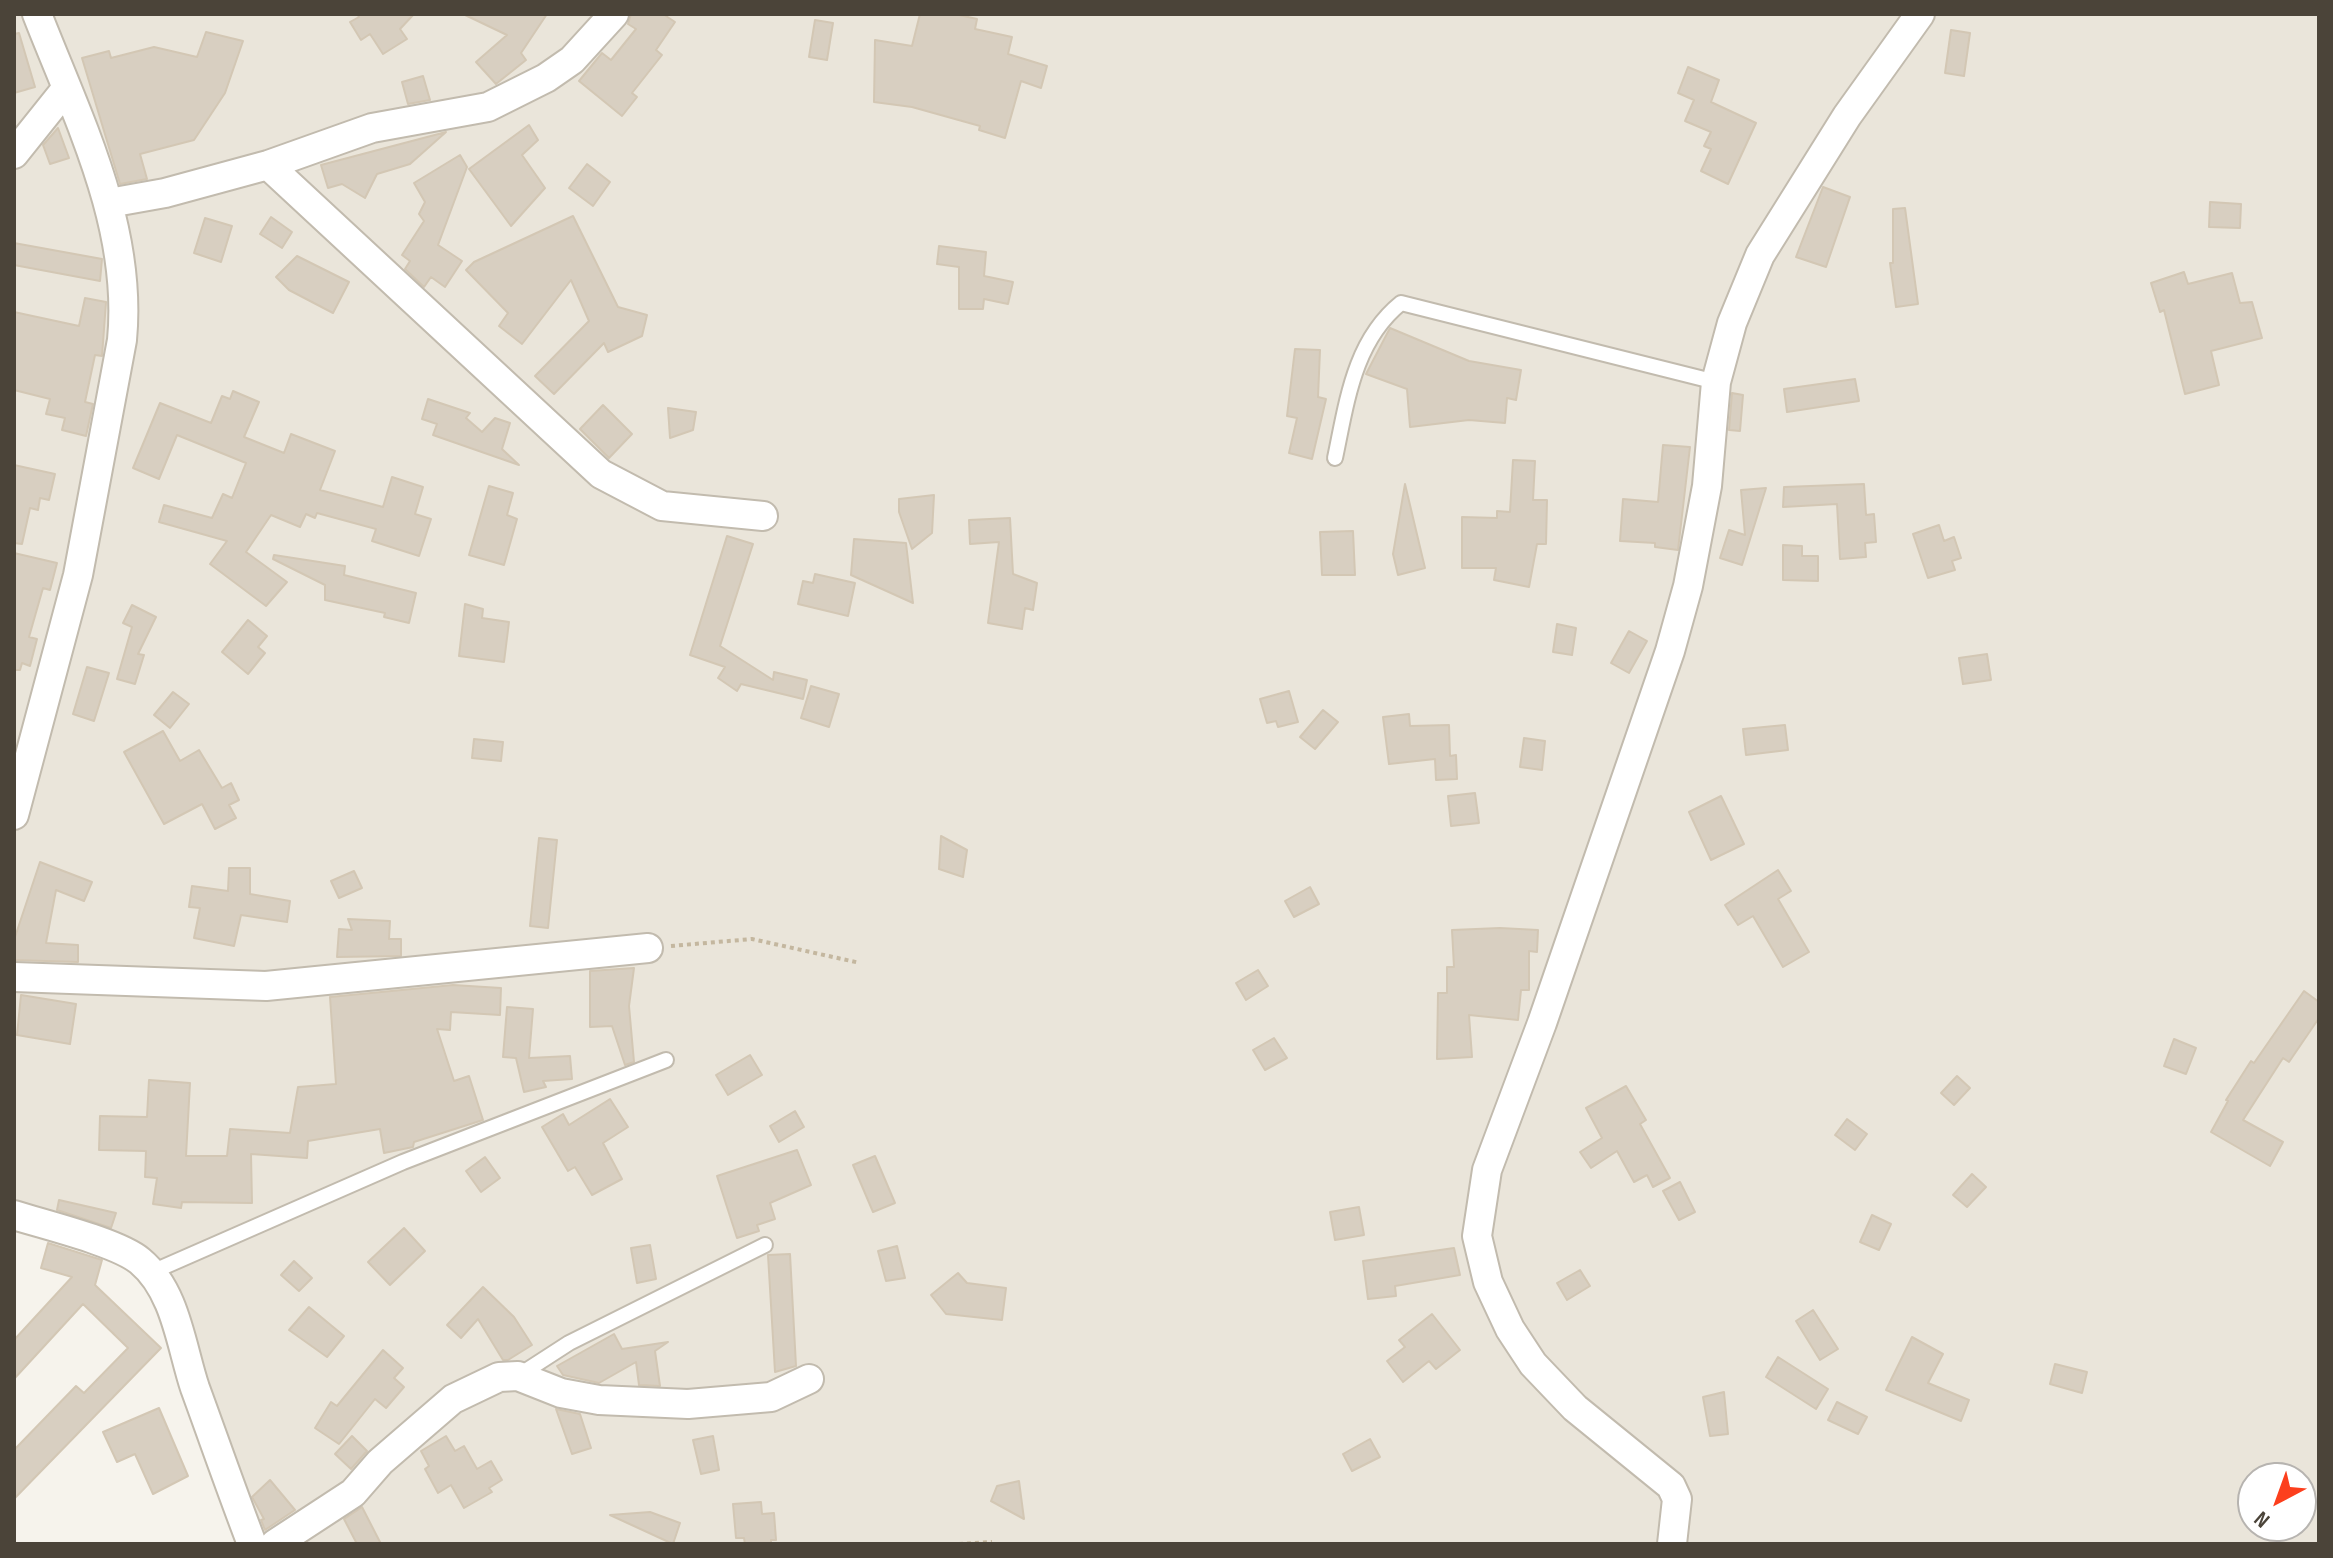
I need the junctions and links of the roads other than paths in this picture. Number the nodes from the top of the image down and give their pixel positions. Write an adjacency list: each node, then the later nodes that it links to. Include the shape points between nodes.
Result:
1 (37, 14): 4 (street)
2 (614, 14): 6 (street, via 572,60 488,107 372,128)
3 (1920, 14): 8 (street, via 1847,116 1760,255 1732,323)
4 (66, 89): 5 (street); 7 (street)
5 (14, 154)
6 (268, 165): 7 (street); 10 (street, via 601,474 662,506)
7 (109, 203): 11 (street, via 123,262 122,340 78,575)
8 (1716, 382): 9 (lane, via 1401,303 1379,321 1357,363); 22 (street, via 1707,486 1681,612 1487,1170 1477,1236 1488,1282 1533,1364 1575,1408 1671,1486 1677,1499)
9 (1335, 458)
10 (763, 516)
11 (14, 812)
12 (648, 948): 13 (street, via 266,986)
13 (14, 977)
14 (666, 1060): 17 (lane, via 403,1162)
15 (14, 1215): 17 (street, via 137,1258)
16 (765, 1245): 18 (lane, via 569,1343)
17 (152, 1272): 20 (street, via 170,1304)
18 (518, 1376): 19 (street, via 561,1393 599,1400 688,1404 771,1397); 21 (street, via 499,1377 453,1399 380,1462 353,1493)
19 (809, 1379)
20 (252, 1544)
21 (275, 1544)
22 (1672, 1544)

